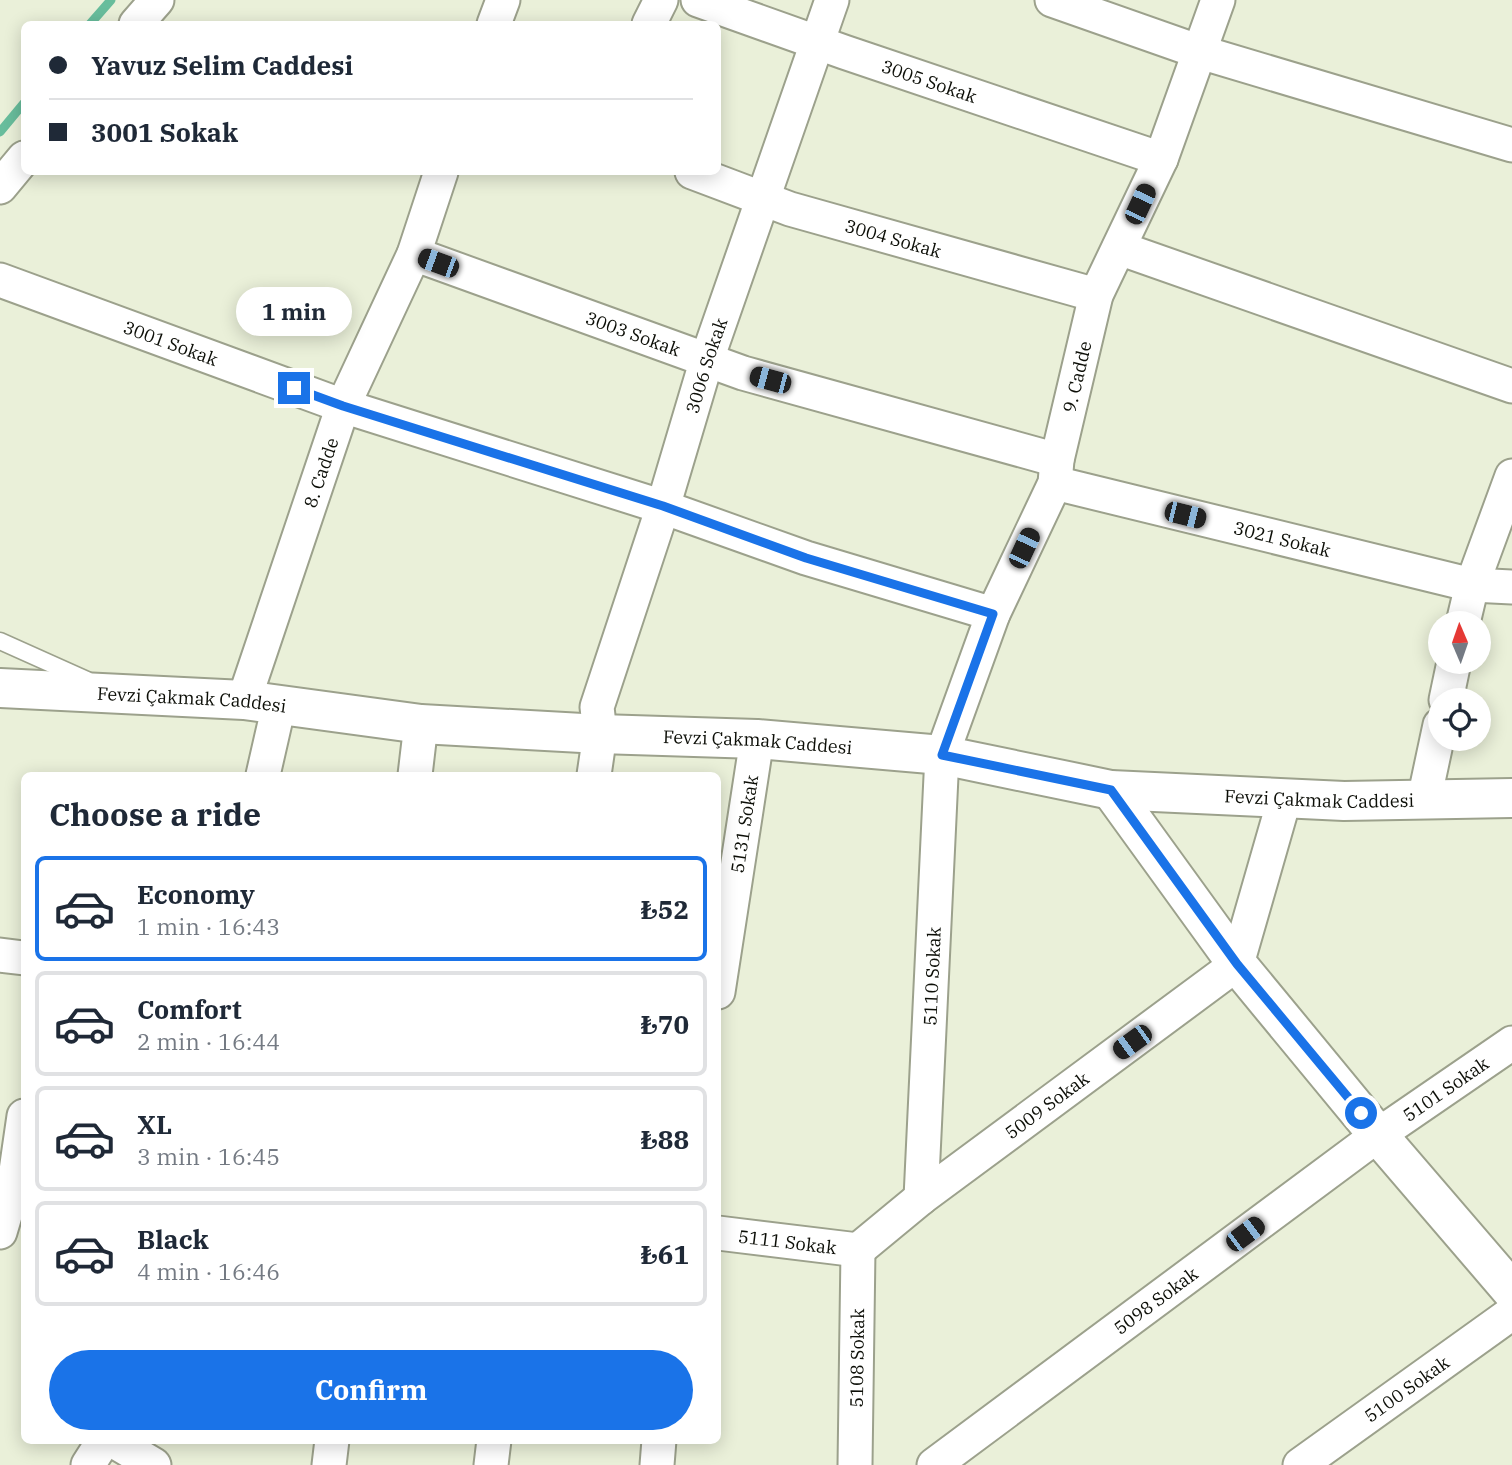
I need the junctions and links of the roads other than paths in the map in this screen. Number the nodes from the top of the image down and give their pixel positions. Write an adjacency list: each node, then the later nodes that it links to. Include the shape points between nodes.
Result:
1 (157, 0): 8 (street)
2 (503, 0): 9 (street)
3 (661, 0): 10 (street)
4 (698, 0): 11 (street, 3005 Sokak)
5 (832, 0): 11 (street, 3006 Sokak)
6 (1052, 0): 12 (street)
7 (1218, 0): 12 (street, 9. Cadde)
8 (139, 21)
9 (495, 21)
10 (650, 21)
11 (818, 43): 14 (street, 3005 Sokak); 19 (street, 3006 Sokak)
12 (1200, 52): 13 (street); 14 (street, 9. Cadde)
13 (1512, 145)
14 (1161, 159): 20 (street, 9. Cadde)
15 (21, 162): 18 (street)
16 (440, 175): 21 (street, 8. Cadde)
17 (700, 175): 19 (street, 3004 Sokak)
18 (0, 187)
19 (763, 199): 23 (street, 3004 Sokak); 24 (street, 3006 Sokak)
20 (1119, 248): 23 (street, 9. Cadde); 25 (street)
21 (414, 254): 24 (street, 3003 Sokak); 26 (street, 8. Cadde)
22 (0, 280): 26 (street, 3001 Sokak)
23 (1096, 295): 27 (street, 9. Cadde)
24 (707, 359): 27 (street, 3003 Sokak); 29 (street, 3006 Sokak)
25 (1512, 386)
26 (343, 406): 29 (street, 3001 Sokak); 37 (street, 8. Cadde)
27 (1056, 472): 30 (street, 3021 Sokak); 33 (street, 9. Cadde)
28 (1512, 476): 30 (street)
29 (663, 506): 33 (street, 3001 Sokak, via 806,558); 39 (street, 3006 Sokak, via 597,707)
30 (1472, 585): 31 (street, 3021 Sokak); 32 (street)
31 (1512, 587)
32 (1466, 611)
33 (993, 614): 42 (street, 9. Cadde)
34 (0, 641): 36 (lane)
35 (0, 688): 36 (street, Fevzi Çakmak Caddesi)
36 (118, 694): 37 (street, Fevzi Çakmak Caddesi)
37 (262, 702): 38 (street, Fevzi Çakmak Caddesi); 43 (street, 8. Cadde)
38 (421, 724): 39 (street, Fevzi Çakmak Caddesi); 44 (street)
39 (600, 734): 40 (street, Fevzi Çakmak Caddesi); 45 (street, 3006 Sokak)
40 (757, 739): 42 (street, Fevzi Çakmak Caddesi); 53 (street, 5131 Sokak)
41 (1434, 751): 49 (street)
42 (942, 755): 46 (street, Fevzi Çakmak Caddesi); 58 (street, 5110 Sokak)
43 (263, 772)
44 (415, 772)
45 (594, 772)
46 (1111, 790): 47 (street, Fevzi Çakmak Caddesi); 52 (street)
47 (1284, 797): 49 (street, Fevzi Çakmak Caddesi); 52 (street)
48 (1512, 798): 49 (street, Fevzi Çakmak Caddesi)
49 (1424, 800)
50 (0, 955): 51 (street)
51 (21, 958)
52 (1237, 964): 56 (street); 58 (street, 5009 Sokak)
53 (721, 973)
54 (1512, 1044): 56 (street, 5101 Sokak)
55 (21, 1135): 57 (street)
56 (1378, 1135): 62 (street); 76 (street, 5098 Sokak)
57 (13, 1184): 59 (street)
58 (921, 1198): 61 (street, 5009 Sokak)
59 (0, 1232)
60 (721, 1233): 61 (street, 5111 Sokak)
61 (858, 1250): 75 (street, 5108 Sokak)
62 (1512, 1291)
63 (1512, 1313): 69 (street, 5100 Sokak)
64 (101, 1444): 70 (street)
65 (119, 1444): 71 (street)
66 (332, 1444): 72 (street)
67 (494, 1444): 73 (street)
68 (659, 1444): 74 (street)
69 (1306, 1463)
70 (88, 1465)
71 (154, 1465)
72 (329, 1465)
73 (491, 1465)
74 (657, 1465)
75 (855, 1465)
76 (934, 1465)

